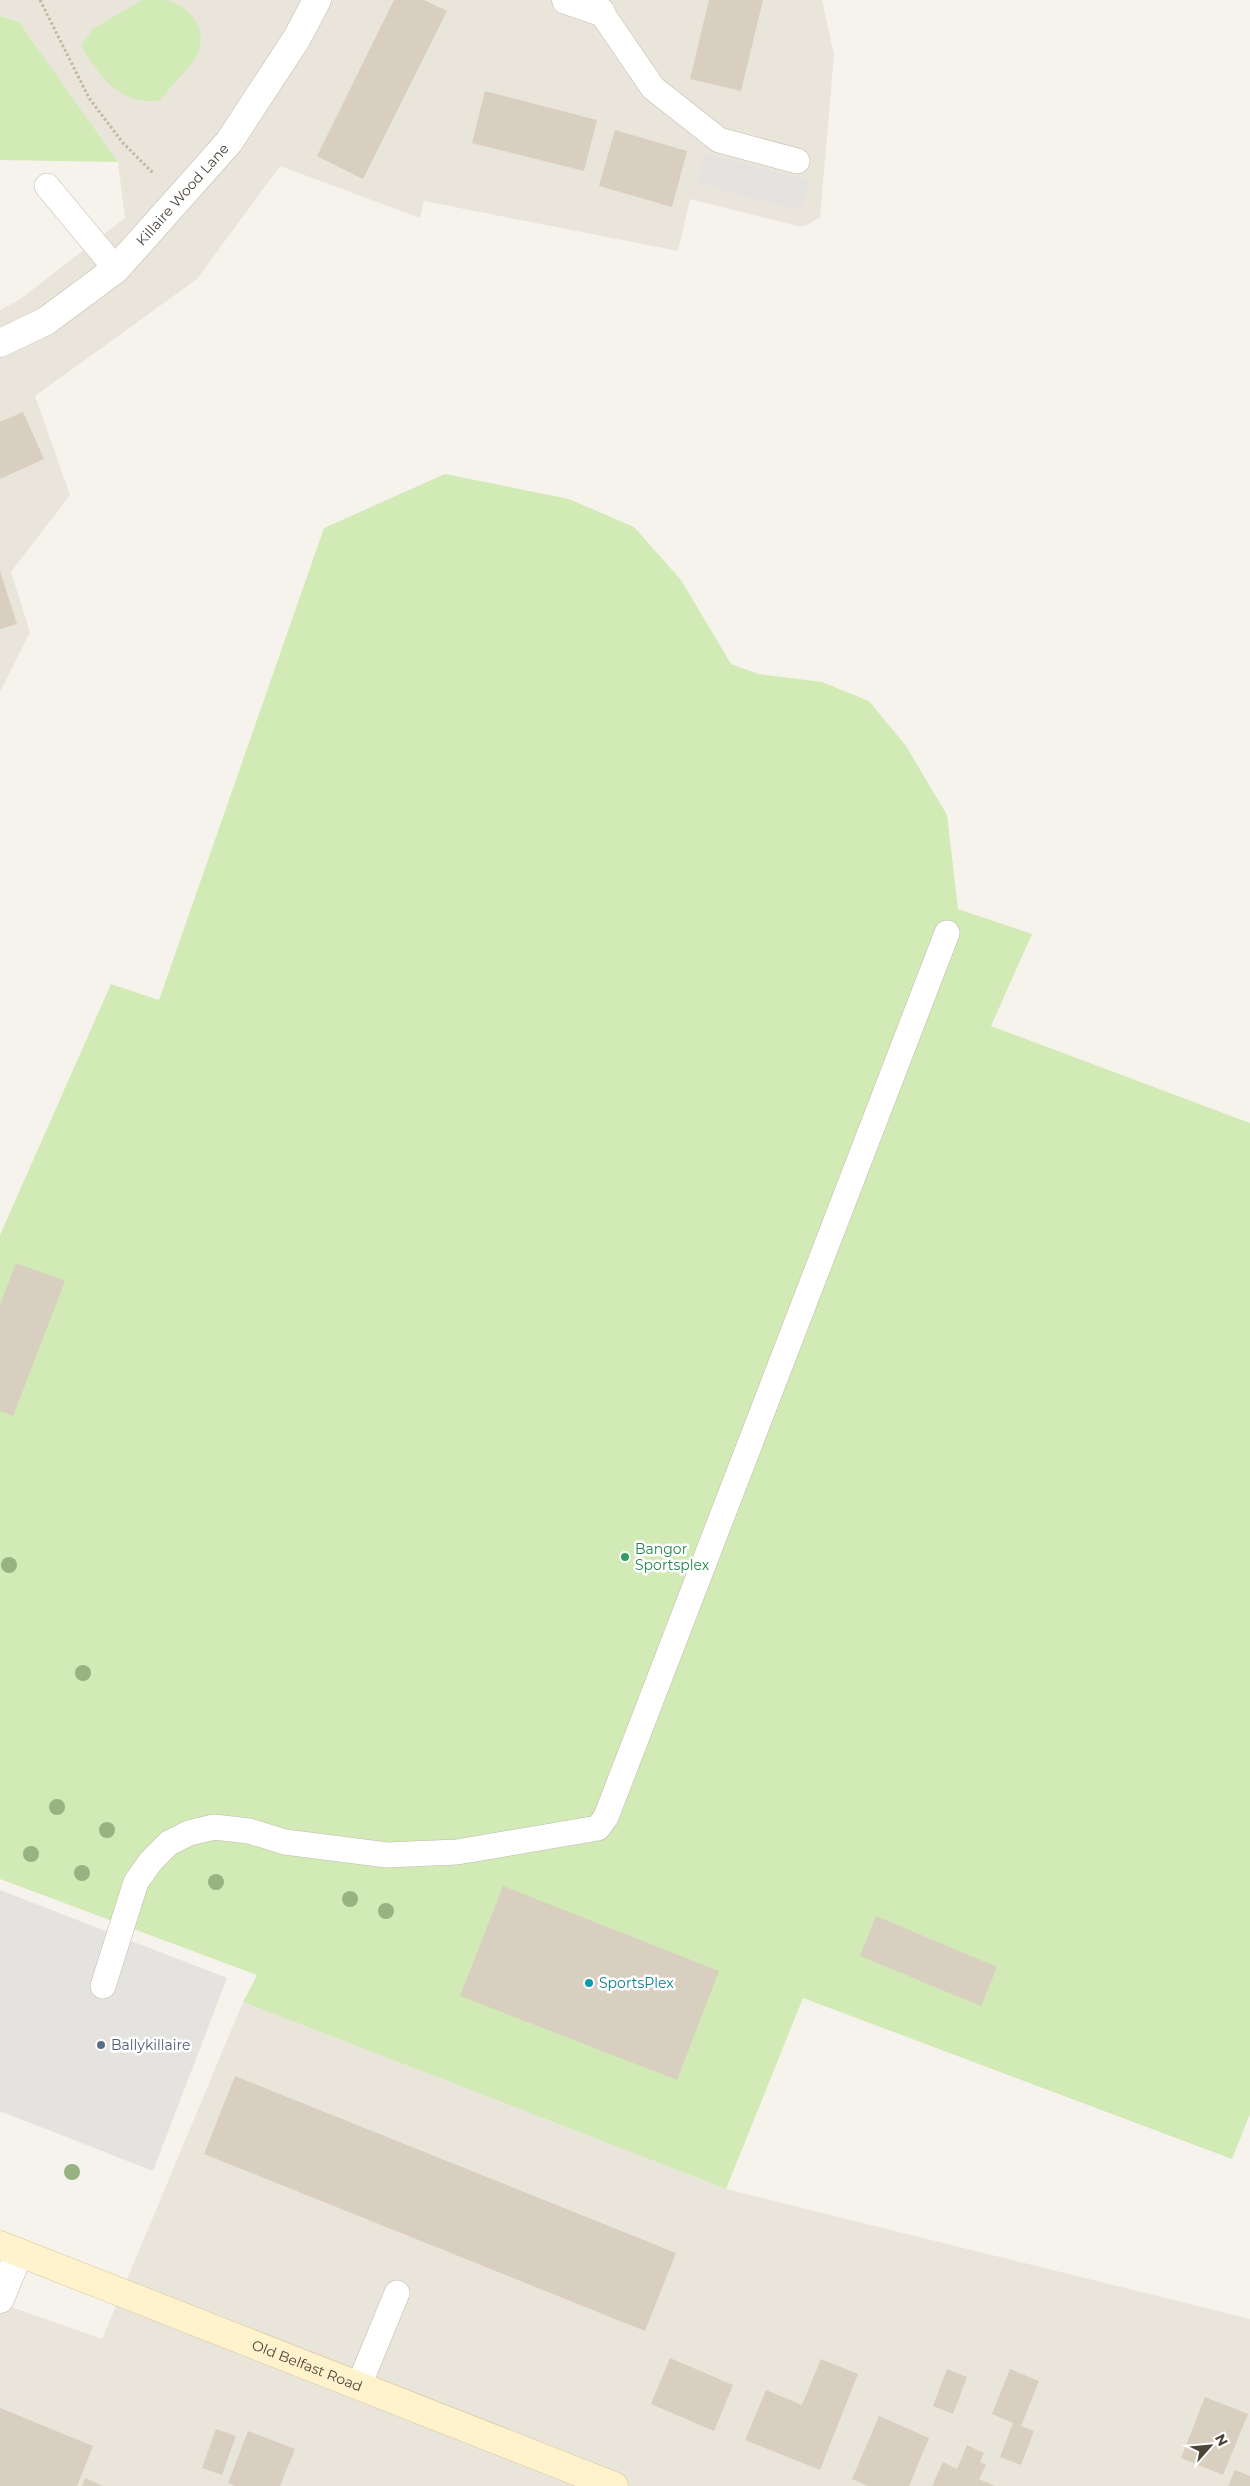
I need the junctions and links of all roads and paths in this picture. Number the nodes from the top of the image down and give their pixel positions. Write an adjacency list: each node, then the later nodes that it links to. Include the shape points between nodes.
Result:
1 (40, 0): 7 (path, via 89,98 123,143)
2 (317, 0): 7 (street, Killaire Wood Lane, via 297,38 229,142)
3 (566, 0): 4 (street)
4 (601, 12): 5 (lane, via 652,88 719,140)
5 (797, 161)
6 (47, 186): 8 (lane)
7 (180, 200): 8 (street, Killaire Wood Lane)
8 (116, 269): 9 (street, Killaire Wood Lane, via 46,321)
9 (0, 343)
10 (947, 933): 11 (lane, via 700,1578 606,1818 598,1828 457,1852 387,1855 285,1842 249,1831 214,1827 189,1833 169,1843 151,1860 136,1882)
11 (103, 1986)
12 (10, 2249): 14 (street); 15 (street, Old Belfast Road)
13 (398, 2294): 15 (lane)
14 (0, 2299)
15 (359, 2385): 16 (street, Old Belfast Road)
16 (614, 2486)

